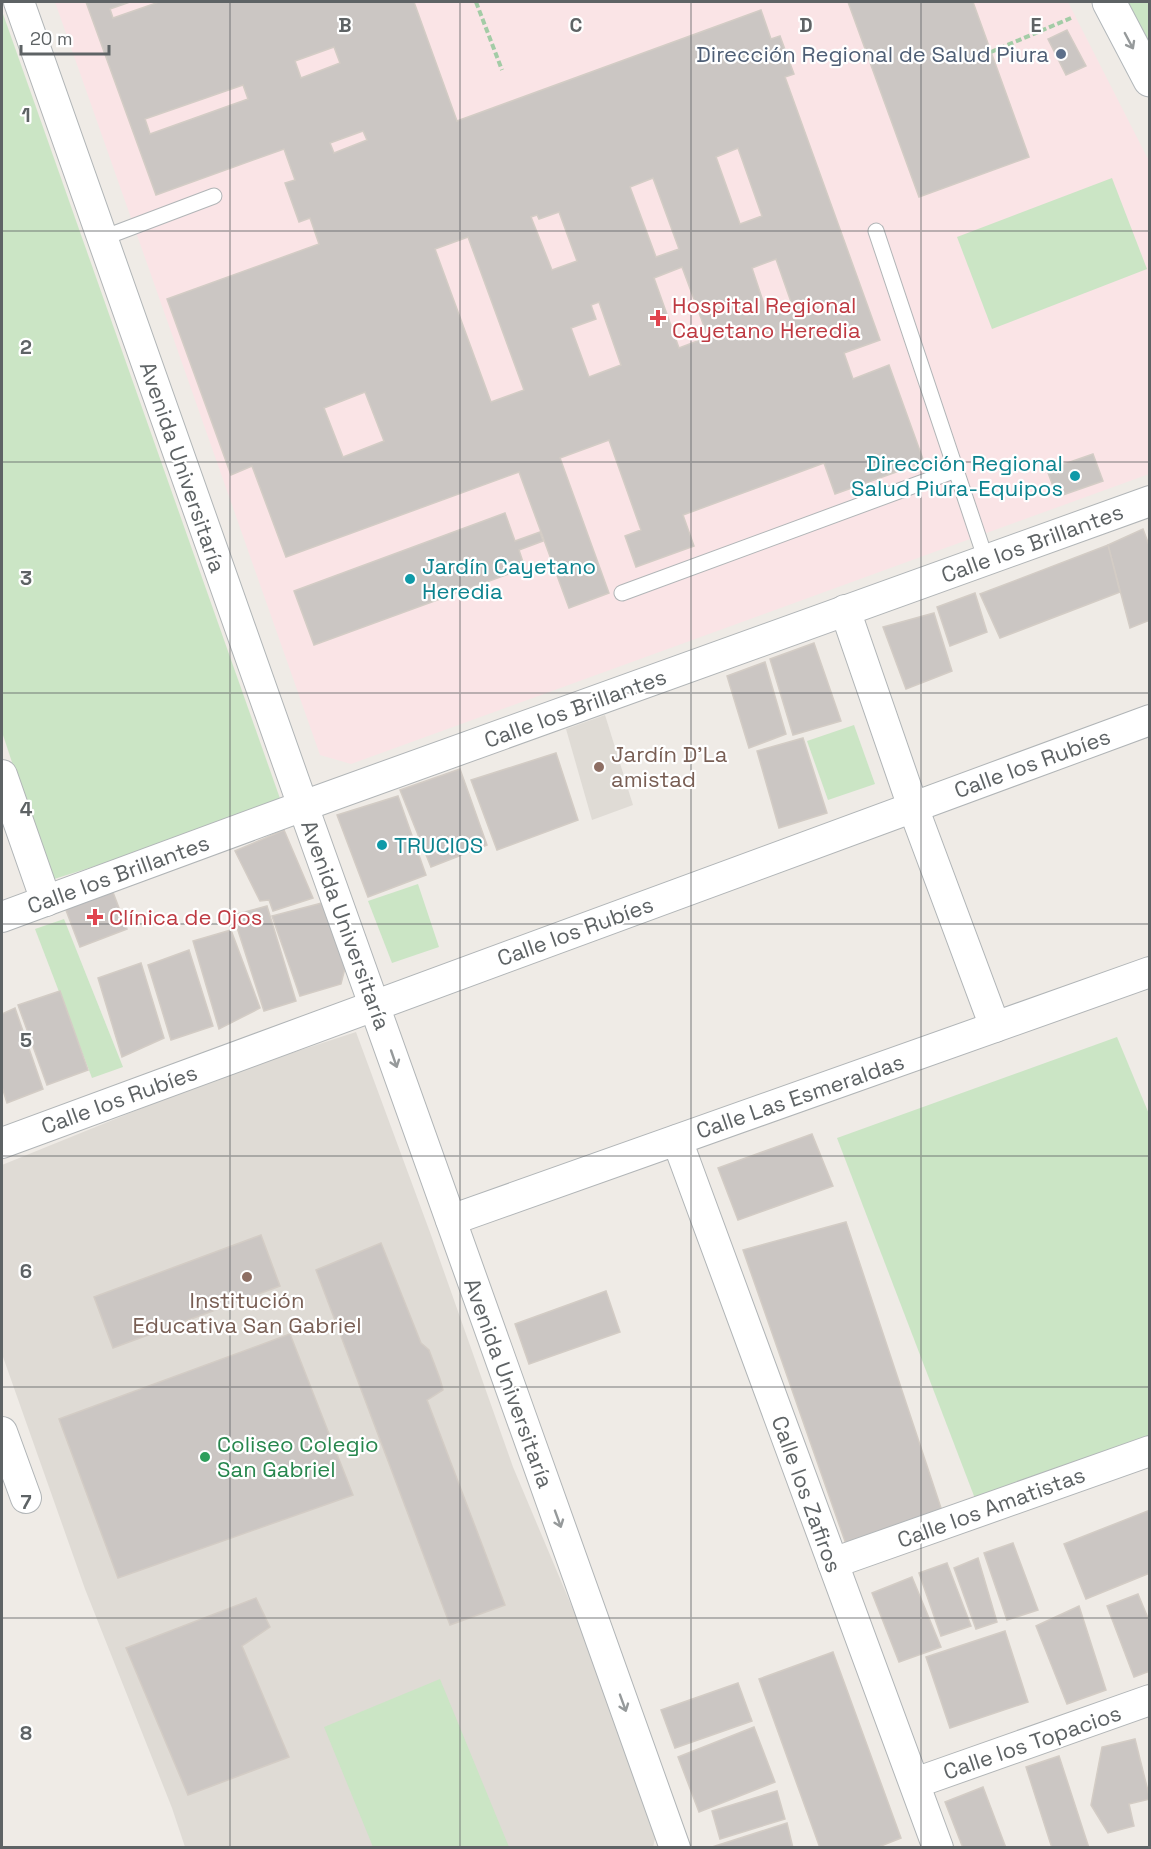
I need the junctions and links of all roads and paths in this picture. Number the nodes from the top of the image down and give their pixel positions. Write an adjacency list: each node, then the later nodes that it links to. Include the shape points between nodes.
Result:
1 (19, 2): 10 (street, Avenida Universitaría)
2 (476, 2): 6 (path)
3 (1109, 2): 7 (main road, one-way to 7)
4 (1071, 18): 5 (path)
5 (992, 52)
6 (502, 70)
7 (1149, 80)
8 (214, 196): 10 (lane)
9 (876, 231): 11 (lane)
10 (103, 238): 18 (street, Avenida Universitaría)
11 (956, 470): 13 (lane); 14 (lane)
12 (1149, 501): 13 (street, Calle los Brillantes)
13 (986, 560): 15 (street, Calle los Brillantes)
14 (622, 593)
15 (845, 610): 18 (street, Calle los Brillantes); 19 (street)
16 (1149, 720): 19 (street, Calle los Rubíes)
17 (2, 775): 20 (street)
18 (303, 806): 20 (street, Calle los Brillantes); 23 (street, Avenida Universitaría)
19 (913, 807): 23 (street, Calle los Rubíes); 24 (street)
20 (46, 901): 21 (street, Calle los Brillantes)
21 (2, 917)
22 (1149, 972): 24 (street, Calle Las Esmeraldas)
23 (375, 1005): 26 (street, Calle los Rubíes); 27 (street, Avenida Universitaría, one-way to 27)
24 (995, 1027): 25 (street, Calle Las Esmeraldas)
25 (677, 1140): 27 (street, Calle Las Esmeraldas); 31 (street, Calle los Zafiros)
26 (2, 1143)
27 (450, 1220): 34 (street, Avenida Universitaría, one-way to 34)
28 (2, 1432): 30 (street)
29 (1149, 1451): 31 (street, Calle los Amatistas)
30 (26, 1498)
31 (833, 1563): 33 (street, Calle los Zafiros)
32 (1149, 1700): 33 (street, Calle los Topacios)
33 (915, 1783): 35 (street, Calle los Zafiros)
34 (675, 1848)
35 (938, 1848)

